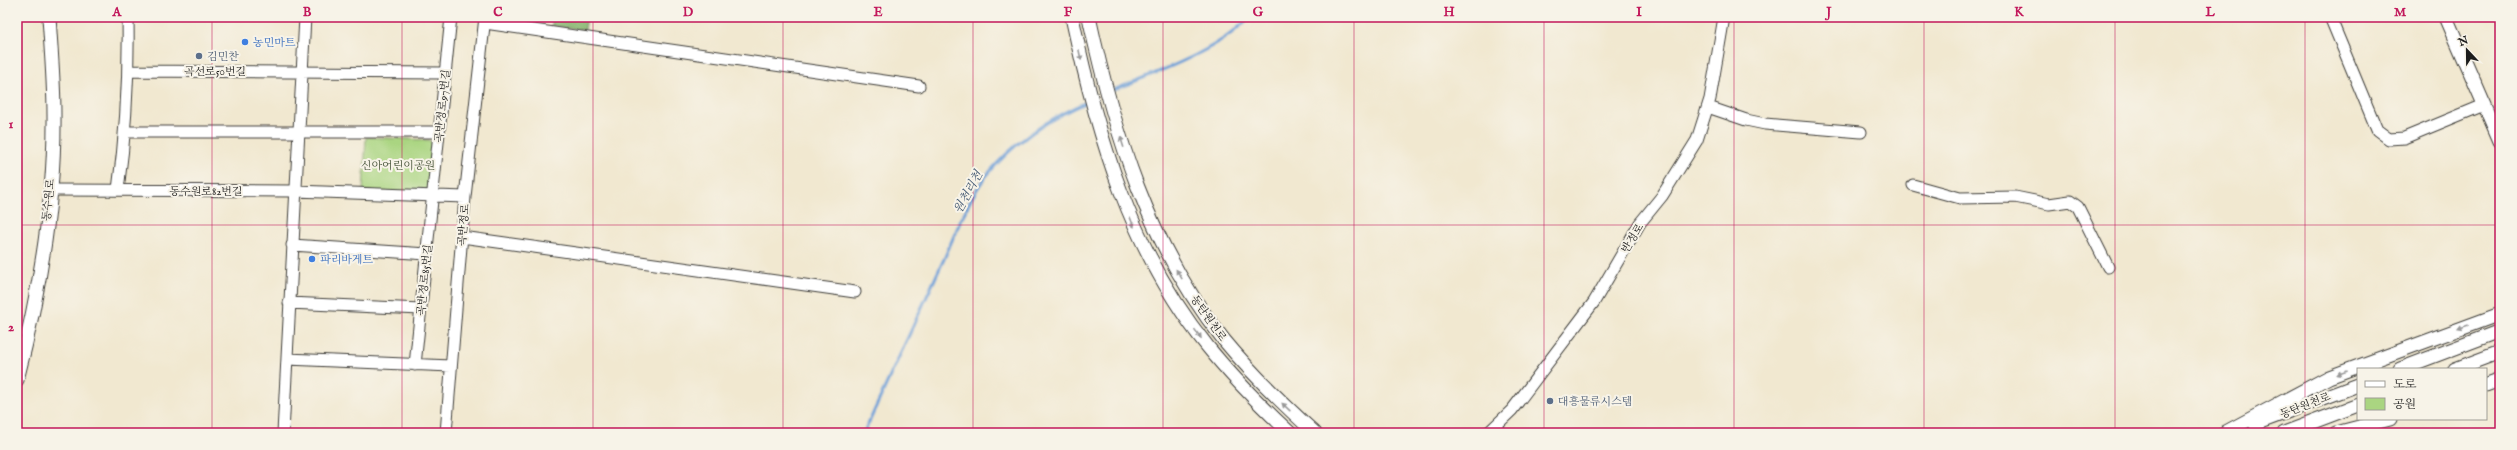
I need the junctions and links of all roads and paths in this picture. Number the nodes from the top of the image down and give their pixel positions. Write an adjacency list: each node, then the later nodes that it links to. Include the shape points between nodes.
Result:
1 (49, 17): 23 (main road, 동수원로, via 54,114)
2 (128, 17): 11 (street)
3 (305, 17): 12 (street)
4 (451, 17): 13 (street, 곡반정로97번길)
5 (1072, 17): 51 (main road, 동탄원천로, one-way to 51, via 1086,82 1118,186 1152,261 1186,317 1229,372)
6 (1089, 17): 52 (main road, 동탄원천로, one-way to 6, via 1246,365 1202,310 1164,247 1134,179 1102,75)
7 (1724, 17): 16 (street, 반정로)
8 (2330, 17): 15 (street, via 2377,130 2389,139 2404,138 2458,121)
9 (2446, 17): 15 (main road)
10 (485, 20): 14 (street); 27 (street, 곡반정로)
11 (129, 71): 12 (street, 곡선로50번길); 17 (street)
12 (302, 72): 13 (street, 곡선로50번길); 18 (street)
13 (445, 73): 19 (street, 곡반정로97번길)
14 (919, 86)
15 (2484, 105): 21 (main road)
16 (1708, 107): 20 (street, via 1765,124); 53 (street, 반정로, via 1696,140 1662,196 1640,223 1594,302 1517,405)
17 (126, 132): 18 (street); 24 (street)
18 (298, 132): 19 (street); 25 (street)
19 (439, 132): 26 (street, 곡반정로97번길)
20 (1861, 132)
21 (2500, 141)
22 (1913, 185): 31 (street, via 1960,198 2015,197 2049,204 2070,201 2078,207)
23 (50, 190): 24 (street, 동수원로82번길); 43 (main road, 동수원로, via 31,325)
24 (118, 190): 25 (street, 동수원로82번길)
25 (295, 191): 26 (street); 29 (street)
26 (433, 194): 27 (street); 30 (street, 곡반정로85번길)
27 (465, 197): 28 (street, 곡반정로)
28 (462, 237): 32 (street); 40 (street, 곡반정로)
29 (292, 244): 30 (street); 33 (street)
30 (427, 254): 34 (street, 곡반정로85번길)
31 (2108, 267)
32 (855, 292)
33 (290, 303): 34 (street); 38 (street)
34 (421, 310): 39 (street, 곡반정로85번길)
35 (2500, 314): 54 (main road, one-way to 54, via 2329,377)
36 (2500, 331): 41 (main road)
37 (2495, 354): 42 (main road)
38 (287, 359): 39 (street); 49 (street)
39 (415, 365): 40 (street)
40 (451, 366): 50 (street, 곡반정로)
41 (2403, 368)
42 (2458, 368)
43 (17, 380)
44 (2500, 380): 46 (main road)
45 (2357, 385): 55 (main road, 동탄원천로)
46 (2487, 385)
47 (2357, 405): 56 (main road, 동탄원천로)
48 (2386, 420): 57 (main road)
49 (284, 433)
50 (446, 433)
51 (1290, 433)
52 (1315, 433)
53 (1488, 433)
54 (2224, 433)
55 (2230, 433)
56 (2284, 433)
57 (2336, 433)

